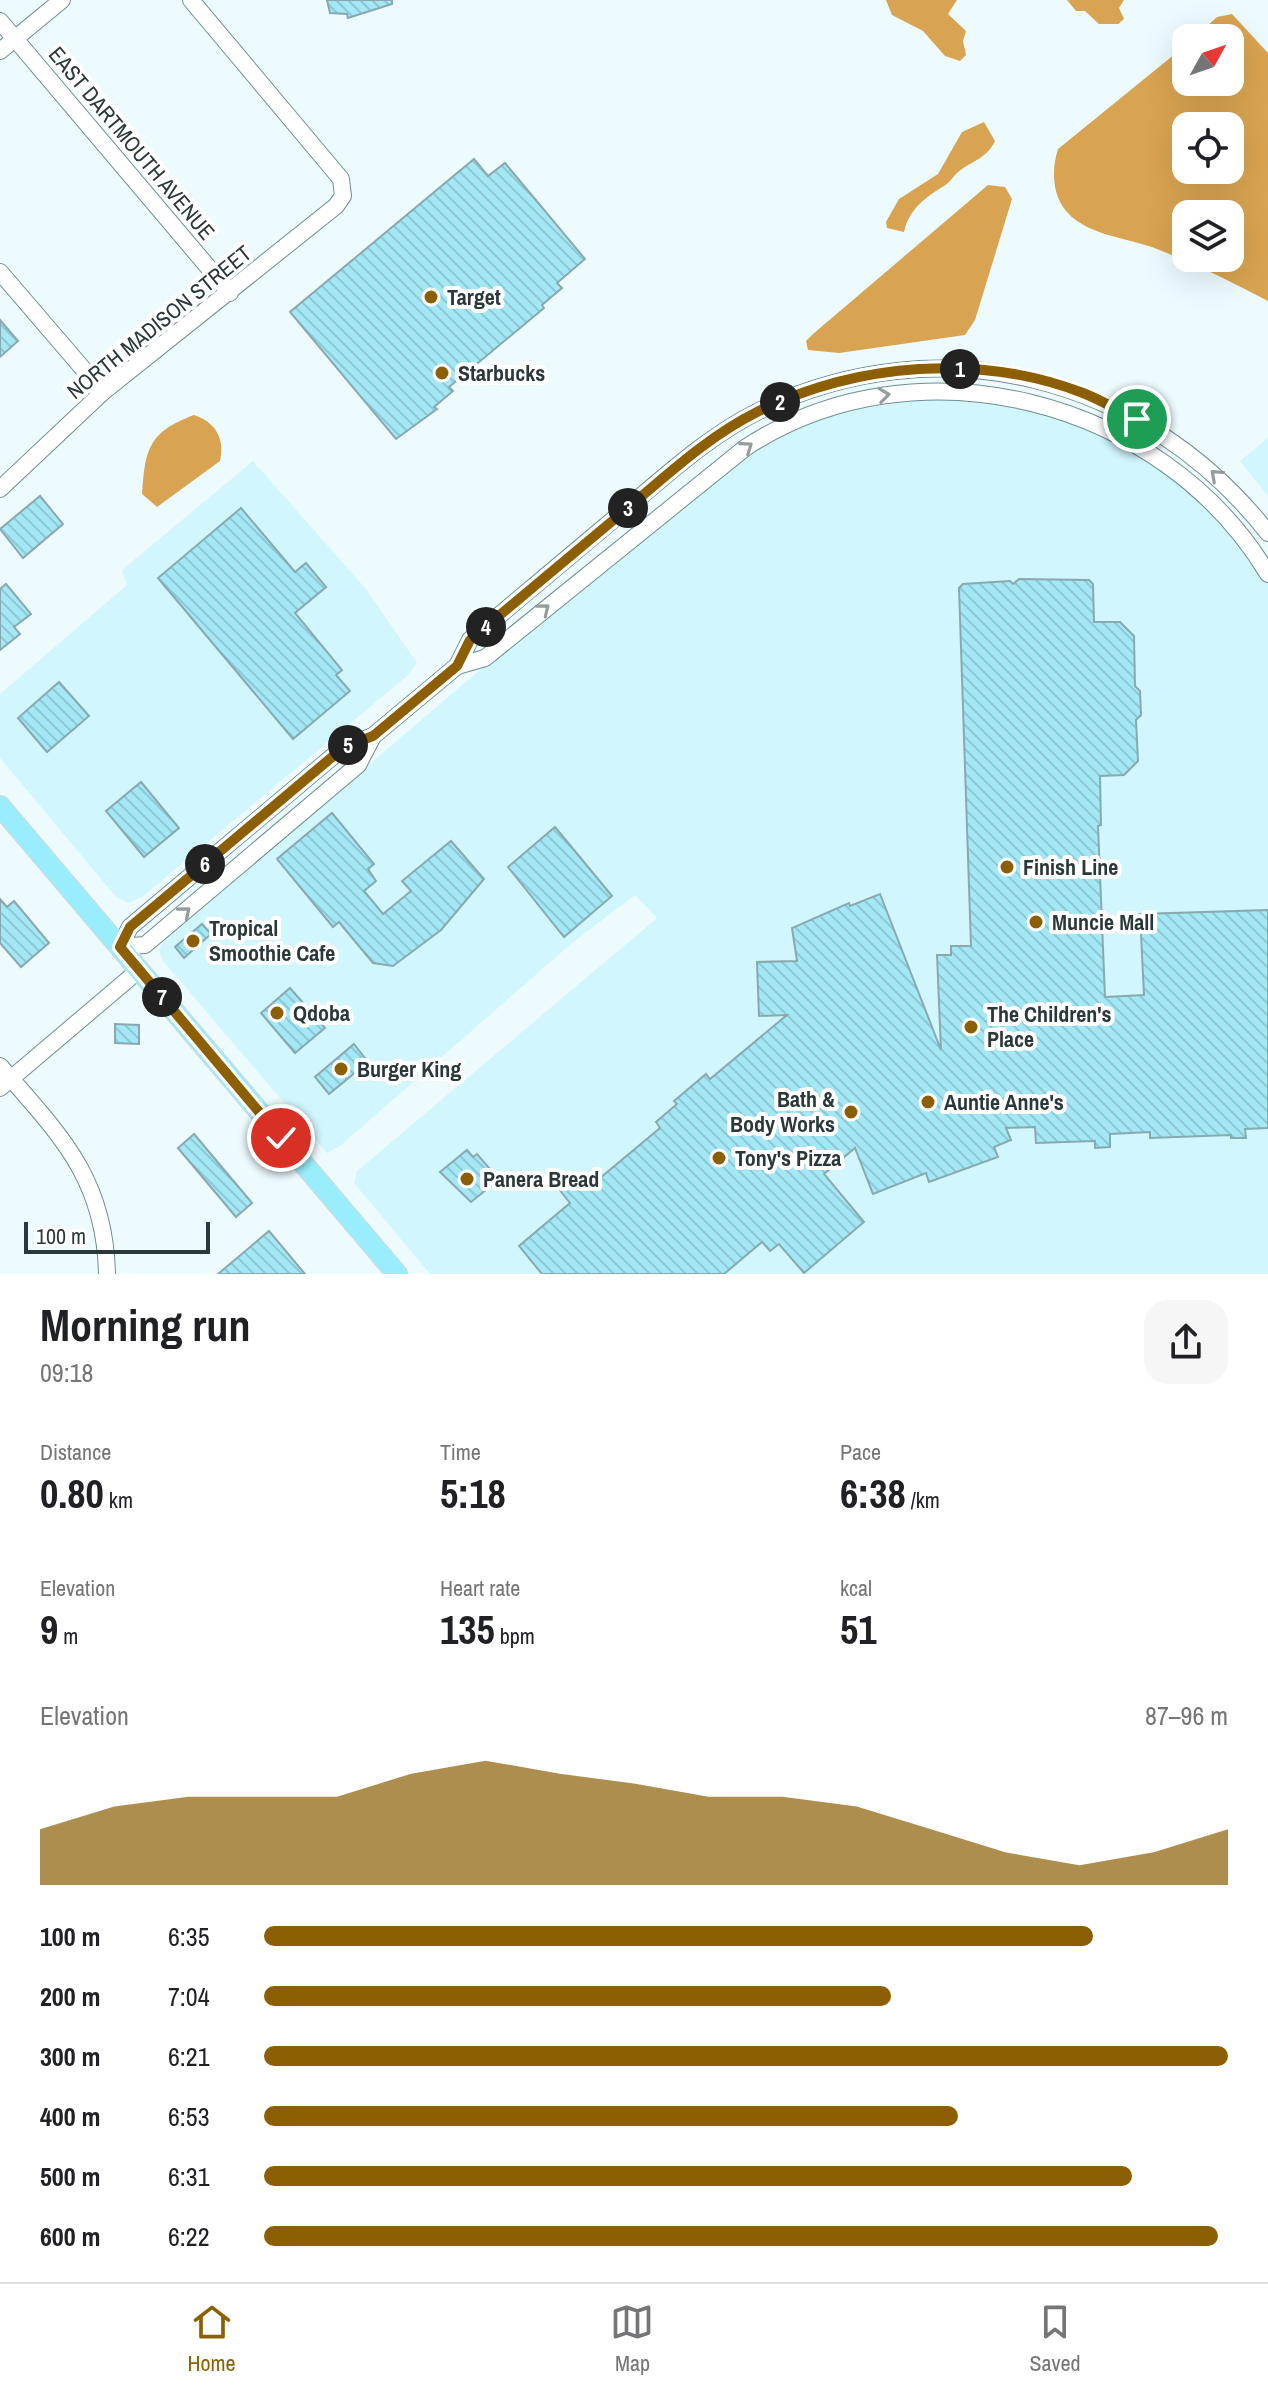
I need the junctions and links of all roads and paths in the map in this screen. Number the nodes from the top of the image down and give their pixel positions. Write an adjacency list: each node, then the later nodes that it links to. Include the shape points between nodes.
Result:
1 (62, 0): 4 (street)
2 (191, 0): 7 (street, NORTH MADISON STREET, via 341,179 344,191 336,206)
3 (0, 21): 4 (street, EAST DARTMOUTH AVENUE)
4 (15, 39): 5 (street); 7 (street, EAST DARTMOUTH AVENUE)
5 (0, 51)
6 (0, 272): 8 (street)
7 (230, 293): 8 (street, NORTH MADISON STREET)
8 (103, 392): 9 (street, NORTH MADISON STREET)
9 (0, 489)
10 (1268, 533): 12 (street, one-way to 12, via 1221,479 1191,454 1083,393 1035,379 947,367 844,379 728,429 681,462 470,640)
11 (1268, 574): 12 (street, one-way to 11, via 485,658 745,448 851,400 933,391 997,394 1052,407 1120,436 1178,473 1231,523)
12 (457, 666): 13 (street)
13 (373, 736): 15 (street, via 333,756 130,927); 15 (street, one-way to 13, via 145,945 358,765)
14 (0, 806): 15 (main road)
15 (120, 947): 16 (main road)
16 (139, 970): 17 (street); 19 (main road)
17 (4, 1078): 18 (street, via 77,1161 97,1198)
18 (107, 1274)
19 (397, 1274)

